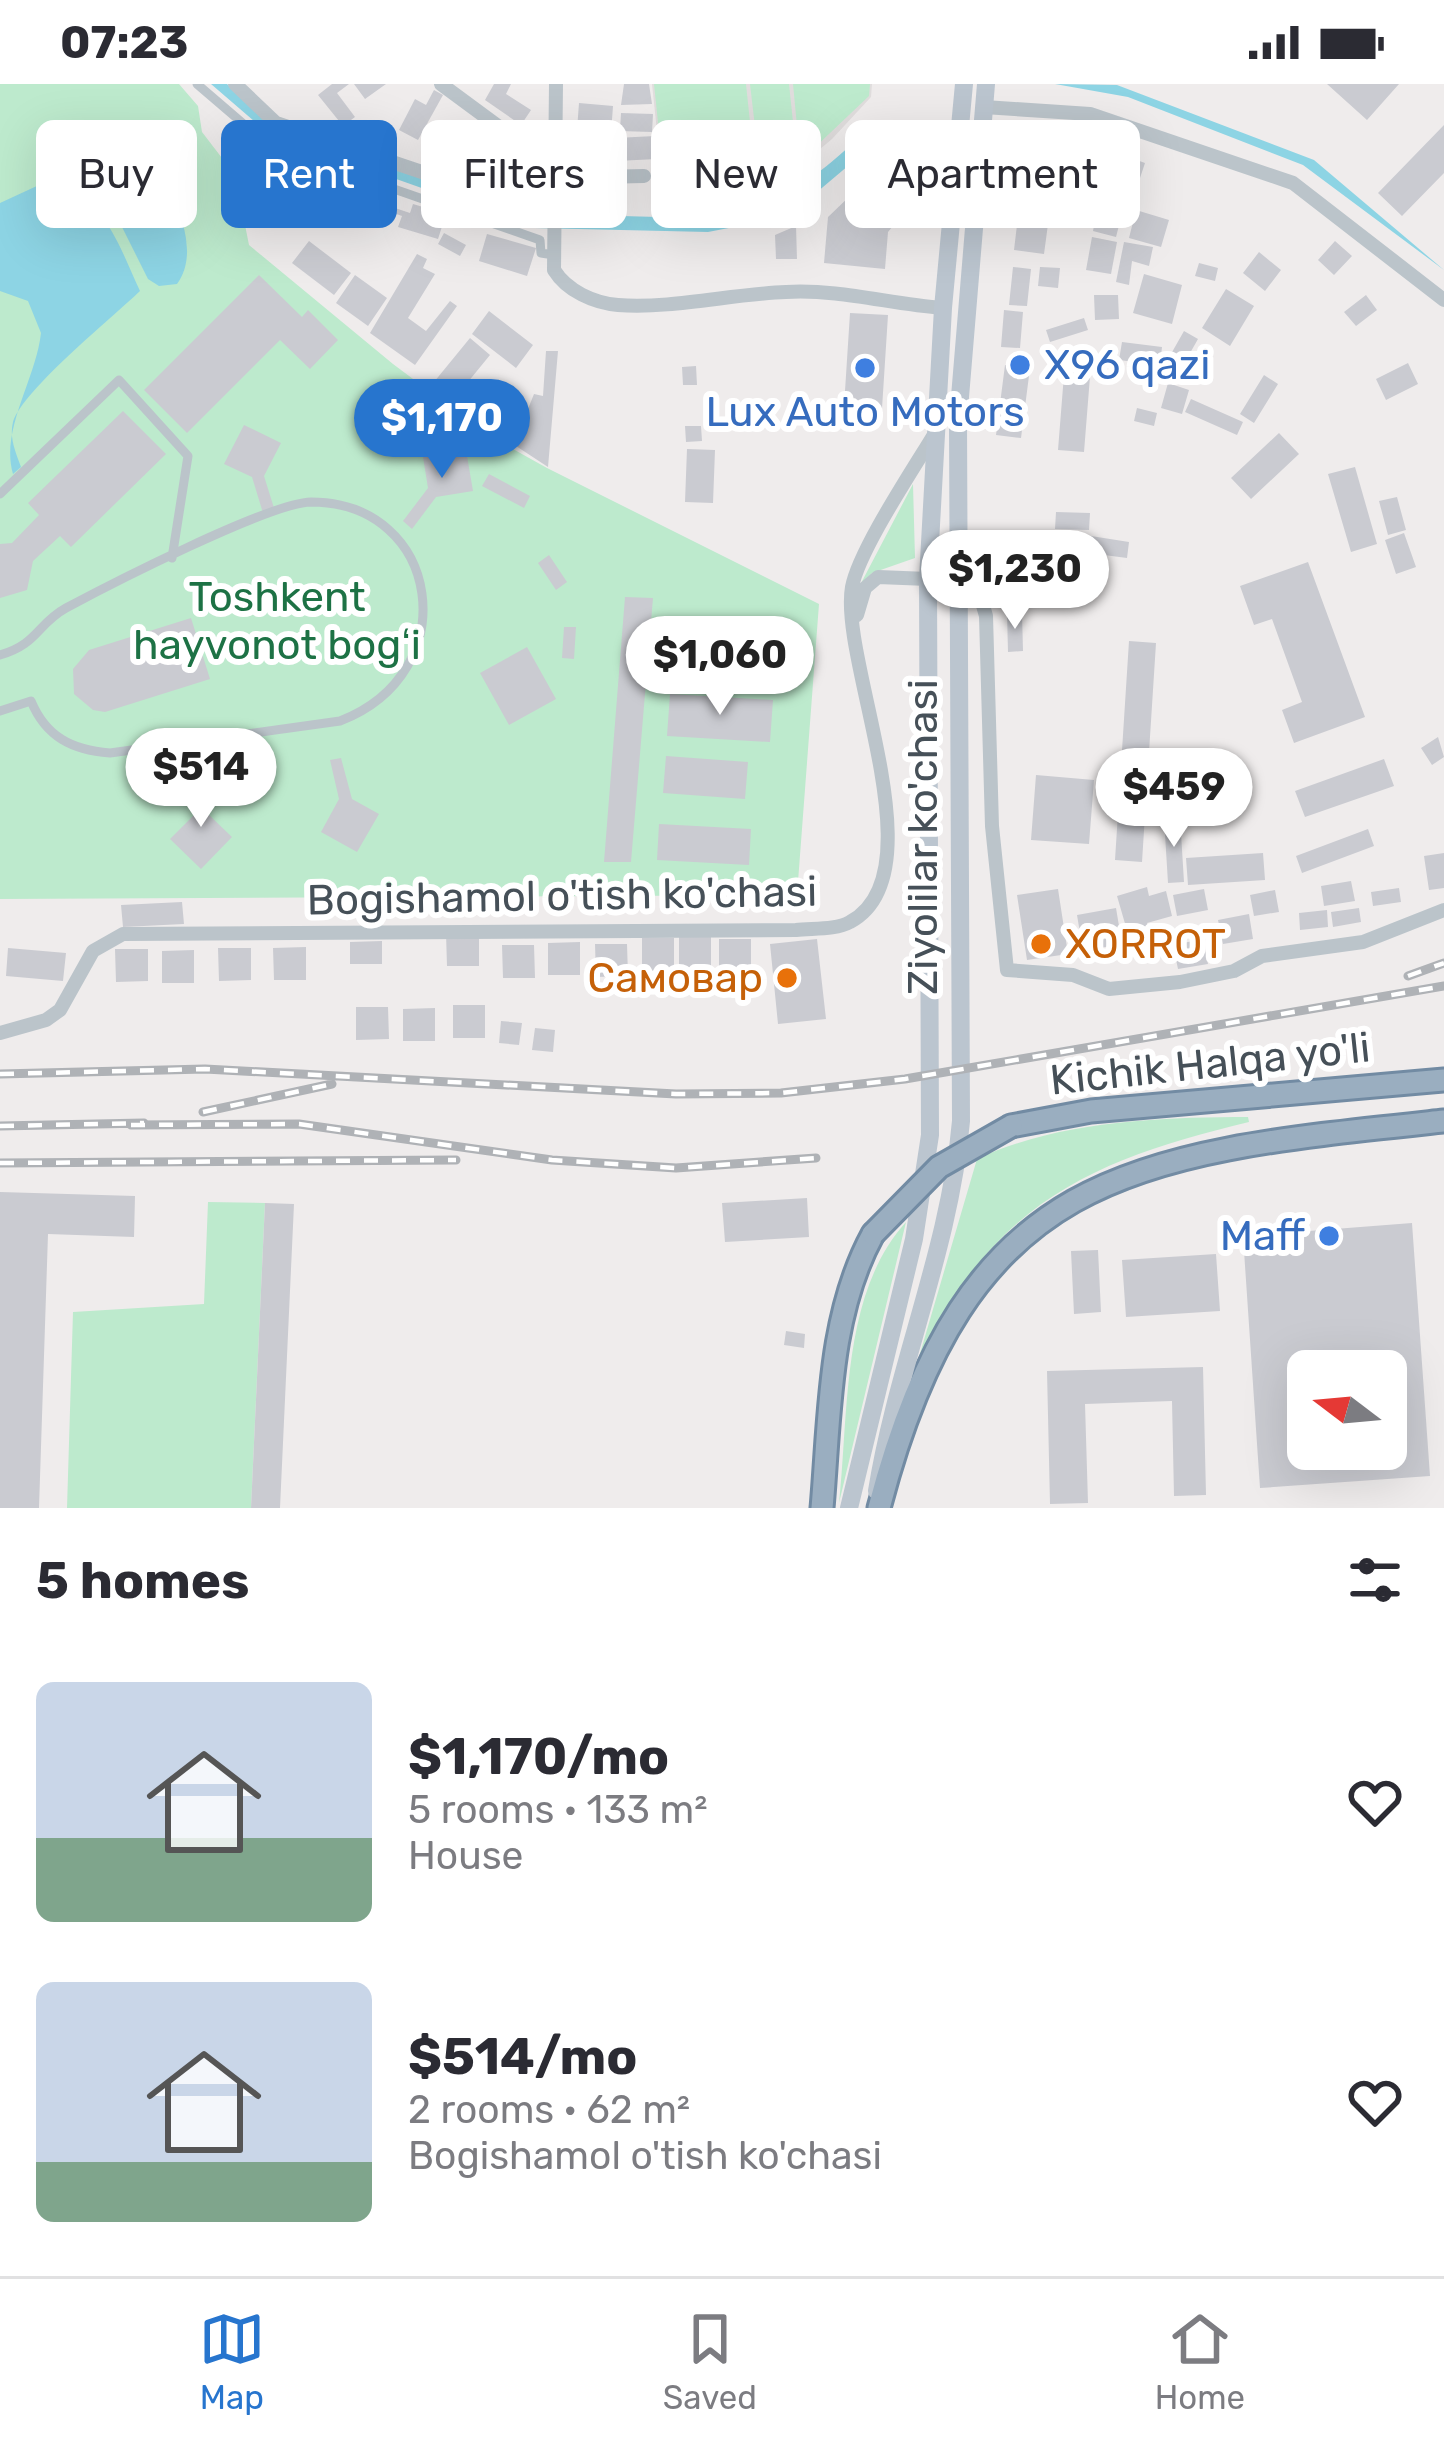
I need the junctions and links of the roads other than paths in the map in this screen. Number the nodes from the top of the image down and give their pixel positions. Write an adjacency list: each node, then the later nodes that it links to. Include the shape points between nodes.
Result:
1 (196, 84): 18 (street, via 268,145 540,240 541,253)
2 (236, 84): 12 (street, via 276,123)
3 (441, 84): 8 (street)
4 (556, 84): 9 (street)
5 (964, 84): 10 (main road, Ziyolilar ko'chasi)
6 (986, 84): 7 (main road, Ziyolilar ko'chasi)
7 (984, 106): 11 (main road, Ziyolilar ko'chasi); 19 (street, via 1090,114 1293,183)
8 (487, 120)
9 (556, 120)
10 (960, 120)
11 (983, 120)
12 (421, 172)
13 (627, 176): 14 (street)
14 (644, 176)
15 (554, 228): 18 (street)
16 (950, 228): 20 (main road, Ziyolilar ko'chasi)
17 (972, 228): 23 (main road, Ziyolilar ko'chasi)
18 (554, 247): 20 (street, via 554,270 566,285 612,304 788,291)
19 (1444, 300)
20 (943, 308): 21 (main road, Ziyolilar ko'chasi)
21 (937, 430): 25 (main road, Ziyolilar ko'chasi); 26 (street, Bogishamol o'tish ko'chasi, via 856,574)
22 (0, 494): 24 (street, via 119,380 188,456)
23 (957, 555): 29 (main road, Ziyolilar ko'chasi); 31 (street, via 986,616 992,826 1007,970 1073,975 1109,989 1180,982 1262,956 1363,942)
24 (172, 558): 27 (street, via 60,611 34,641); 28 (street, via 289,505 346,507 404,548 424,602 418,650 390,694 340,721 110,753 56,738 31,701)
25 (928, 579): 26 (street, via 878,577 865,588); 30 (main road, Ziyolilar ko'chasi)
26 (855, 620): 32 (street, Bogishamol o'tish ko'chasi, via 885,789 884,850 883,883 871,907 846,925 123,934 93,951 60,1010)
27 (0, 655)
28 (0, 711)
29 (959, 789): 30 (main road); 37 (main road, Ziyolilar ko'chasi, via 958,1148)
30 (929, 790): 36 (main road, Ziyolilar ko'chasi, via 927,1160)
31 (1444, 910)
32 (0, 1034)
33 (1444, 1080): 35 (highway, Kichik Halqa yo'li, bridge, via 1091,1111 1011,1126 939,1167 872,1234 855,1270 841,1327)
34 (1444, 1121): 37 (highway, Kichik Halqa yo'li, via 1190,1155 1113,1178 1050,1214 998,1262 945,1333)
35 (822, 1508)
36 (850, 1508)
37 (876, 1508)

